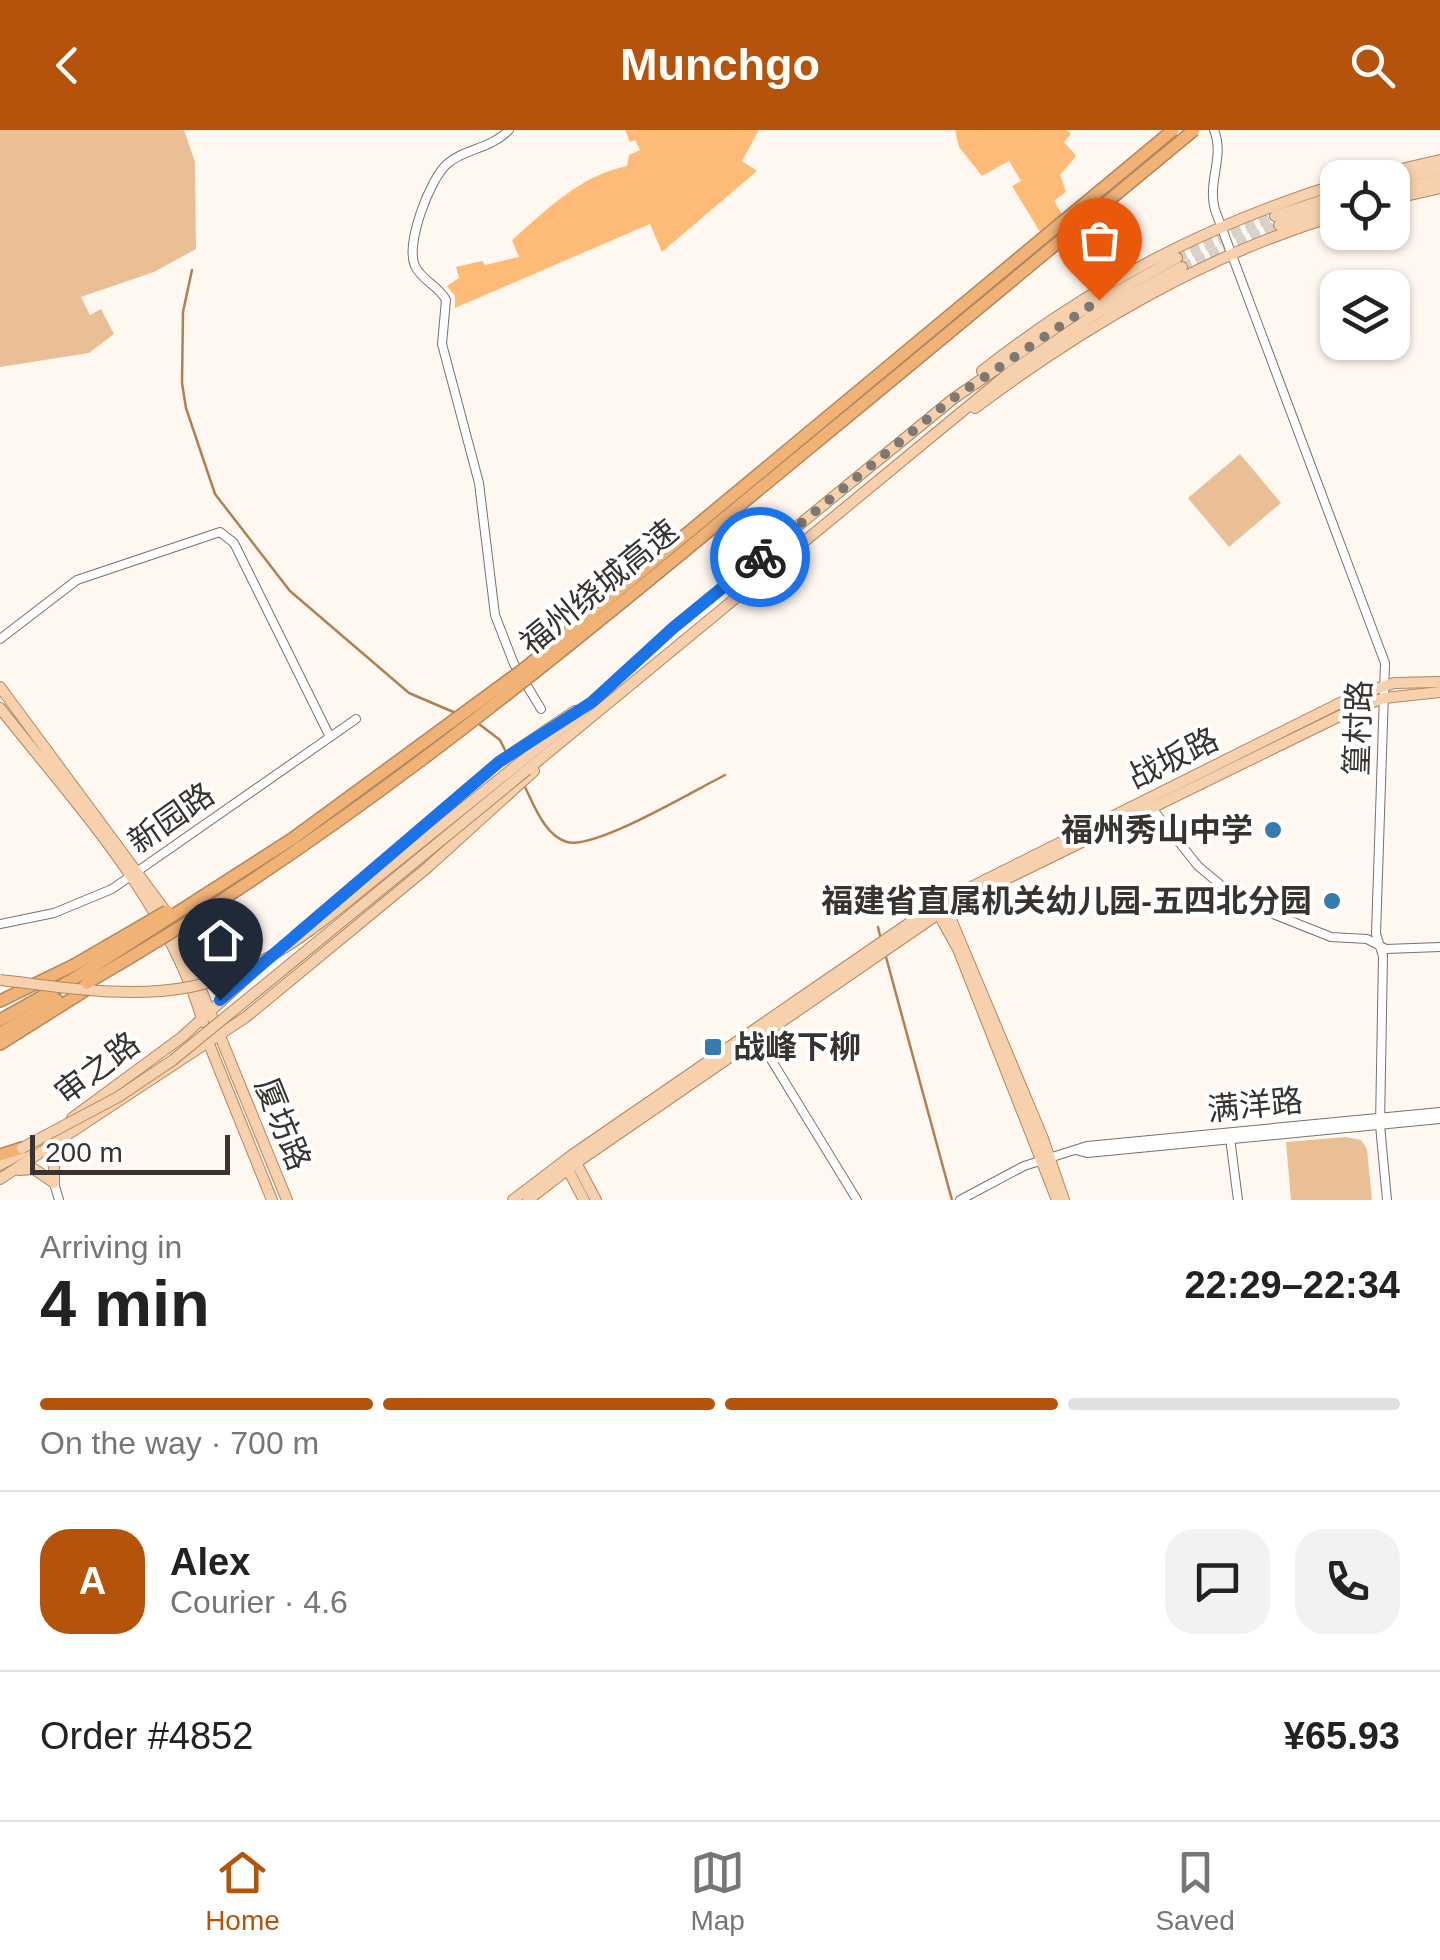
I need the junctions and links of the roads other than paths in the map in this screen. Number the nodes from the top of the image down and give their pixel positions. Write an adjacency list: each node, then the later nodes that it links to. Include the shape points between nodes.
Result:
1 (508, 130): 29 (street, via 443,169 412,252 417,270 446,300 442,344 480,483 495,615)
2 (1174, 130): 40 (highway, 福州绕城高速, bridge, via 525,668 292,839)
3 (1194, 130): 40 (highway, 福州绕城高速, bridge, via 540,671 174,933)
4 (1214, 130): 17 (street, 篁村路, via 1220,150 1211,189)
5 (1440, 160): 6 (main road)
6 (1410, 167)
7 (1440, 169): 8 (main road)
8 (1410, 176)
9 (1440, 179): 10 (main road)
10 (1410, 186)
11 (1440, 188): 13 (main road)
12 (1320, 191): 17 (main road)
13 (1410, 195)
14 (1320, 202): 15 (main road, via 1277,221)
15 (1320, 210)
16 (1320, 222): 18 (main road)
17 (1222, 226): 18 (street, 篁村路); 19 (main road, via 1080,301)
18 (1233, 253): 20 (main road, via 1099,323); 23 (street, 篁村路, via 1374,631)
19 (952, 399): 20 (main road, via 1073,316 1179,263 1040,350); 27 (main road)
20 (945, 428): 32 (main road)
21 (0, 638): 31 (street, via 78,580 208,534 225,534)
22 (1440, 682): 23 (main road, 战坂路)
23 (1384, 685): 26 (street, 篁村路); 33 (main road, 战坂路)
24 (0, 687): 34 (main road)
25 (1440, 692): 26 (main road, 战坂路)
26 (1384, 698): 33 (main road, 战坂路); 37 (street, 篁村路)
27 (592, 702): 32 (main road); 43 (main road, 审之路, via 499,762)
28 (0, 708): 34 (main road)
29 (541, 709)
30 (356, 719): 31 (street, 新园路)
31 (330, 738): 34 (street, 新园路)
32 (526, 769): 41 (main road, bridge, via 277,955 232,975 191,987 118,992); 46 (main road, 审之路, bridge, via 428,867 246,1018); 53 (main road, bridge, via 173,1060)
33 (1148, 803): 35 (main road, 战坂路); 37 (street, via 1192,861 1242,900 1331,937)
34 (135, 874): 36 (street, 新园路, via 66,910); 43 (main road, 厦坊路)
35 (940, 907): 39 (main road, 战坂路); 56 (main road)
36 (0, 924)
37 (1378, 946): 38 (street); 50 (street, 篁村路)
38 (1440, 947)
39 (874, 952): 47 (main road); 57 (main road)
40 (82, 978): 42 (highway); 44 (highway, 福州绕城高速); 45 (highway, 福州绕城高速); 48 (highway, via 40,1020)
41 (0, 980)
42 (0, 1000)
43 (206, 1015): 46 (main road, 厦坊路); 58 (main road, 审之路, via 49,1136)
44 (0, 1020)
45 (0, 1033)
46 (213, 1037): 52 (main road, 审之路); 63 (main road, 厦坊路); 64 (main road, 厦坊路)
47 (758, 1038): 57 (main road); 69 (street)
48 (0, 1047)
49 (1440, 1116): 50 (street, 满洋路)
50 (1380, 1121): 51 (street, 满洋路); 54 (street, 满洋路); 74 (street, 篁村路)
51 (1230, 1138): 54 (street, 满洋路); 73 (street)
52 (64, 1139): 59 (main road, 审之路); 61 (main road)
53 (22, 1148): 55 (highway)
54 (1076, 1150): 56 (street, 满洋路)
55 (0, 1156)
56 (1046, 1159): 70 (street, 满洋路); 71 (main road); 72 (main road)
57 (570, 1162): 65 (main road); 66 (main road); 67 (main road); 68 (main road)
58 (0, 1165)
59 (14, 1170): 60 (main road, 审之路); 61 (main road, via 34,1169)
60 (0, 1179)
61 (54, 1183): 62 (street)
62 (60, 1200)
63 (272, 1200)
64 (287, 1200)
65 (513, 1200)
66 (528, 1200)
67 (584, 1200)
68 (596, 1200)
69 (857, 1200)
70 (960, 1200)
71 (1057, 1200)
72 (1064, 1200)
73 (1238, 1200)
74 (1386, 1200)

